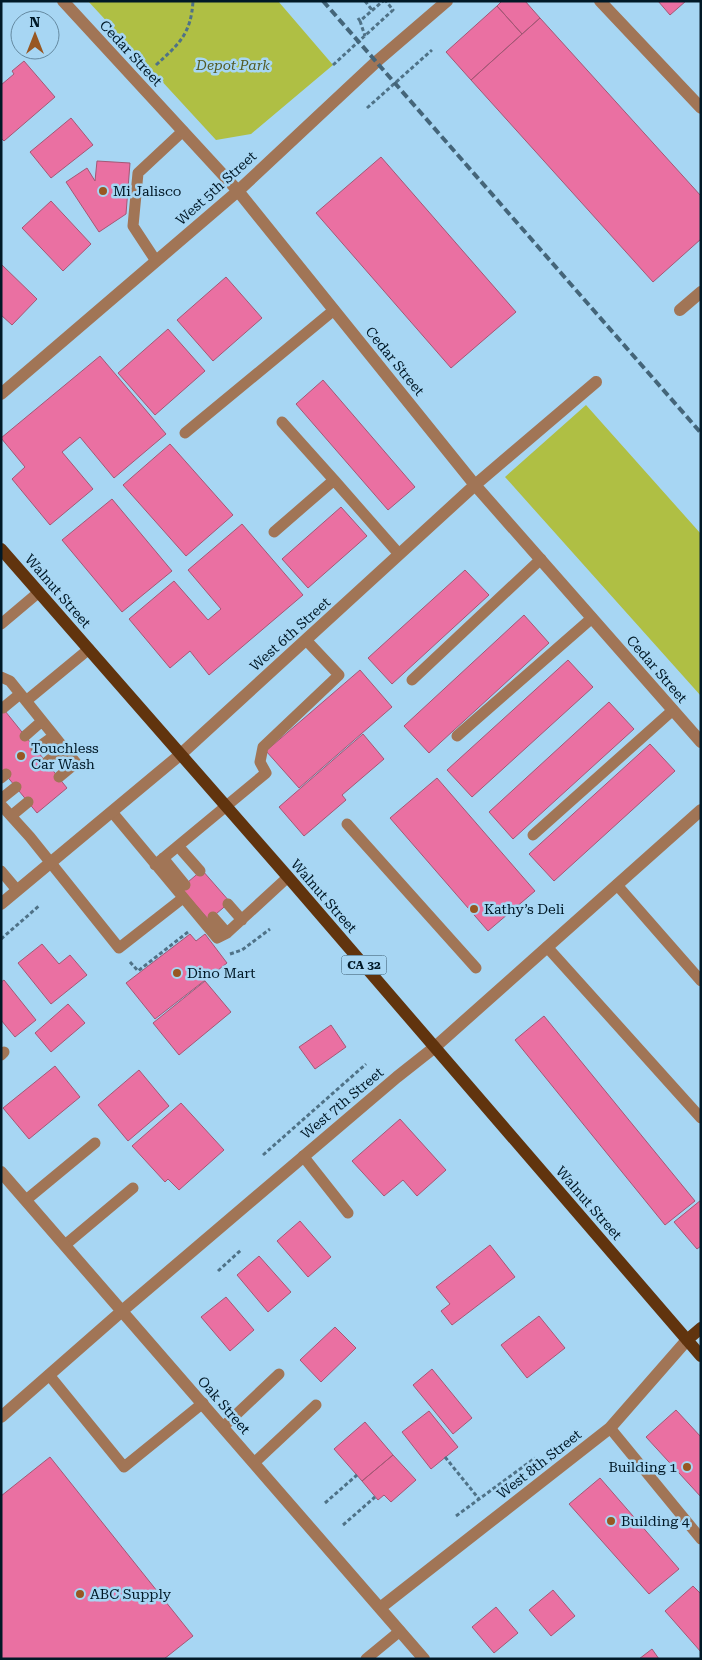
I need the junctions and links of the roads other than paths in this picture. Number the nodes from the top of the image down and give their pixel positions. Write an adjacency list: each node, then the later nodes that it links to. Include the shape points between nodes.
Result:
1 (63, 1): 5 (street, Cedar Street)
2 (447, 1): 6 (street, West 5th Street, via 376,62)
3 (600, 1): 4 (street)
4 (701, 108)
5 (183, 132): 6 (street, Cedar Street); 7 (lane, via 138,173 133,226)
6 (238, 191): 7 (street, West 5th Street); 9 (street, Cedar Street)
7 (156, 261): 12 (street, West 5th Street)
8 (701, 292): 10 (street)
9 (334, 310): 14 (lane); 16 (street, Cedar Street)
10 (680, 310)
11 (596, 382): 16 (street, West 6th Street)
12 (1, 394)
13 (282, 422): 15 (lane)
14 (185, 433)
15 (334, 480): 17 (lane); 19 (lane)
16 (475, 485): 19 (street, West 6th Street); 20 (street, Cedar Street)
17 (274, 532)
18 (1, 549): 21 (main road, Walnut Street / CA 32)
19 (399, 554): 24 (street, West 6th Street)
20 (541, 559): 22 (street, Cedar Street); 26 (lane)
21 (39, 592): 23 (lane); 25 (main road, Walnut Street / CA 32)
22 (592, 618): 30 (street, Cedar Street); 34 (lane)
23 (1, 624)
24 (306, 640): 38 (street, West 6th Street); 45 (lane, via 339,675 263,747 260,762 266,773)
25 (88, 649): 28 (lane); 38 (main road, Walnut Street / CA 32)
26 (412, 680)
27 (4, 682): 28 (lane)
28 (23, 697): 29 (lane); 31 (lane)
29 (3, 708)
30 (673, 710): 35 (street, Cedar Street); 50 (lane)
31 (42, 722): 32 (lane); 33 (lane)
32 (25, 736)
33 (54, 736): 36 (lane); 37 (lane)
34 (457, 736)
35 (701, 742)
36 (64, 748): 39 (lane); 40 (lane, via 76,763)
37 (36, 749)
38 (181, 754): 45 (main road, Walnut Street / CA 32); 47 (street, West 6th Street)
39 (47, 762)
40 (59, 777)
41 (16, 787): 42 (lane)
42 (1, 799)
43 (28, 802): 48 (lane)
44 (1, 805): 48 (lane)
45 (227, 807): 51 (lane); 56 (main road, Walnut Street / CA 32)
46 (701, 810): 58 (street, West 7th Street)
47 (112, 812): 52 (lane); 53 (street, West 6th Street)
48 (11, 816): 53 (lane)
49 (347, 824): 67 (lane)
50 (533, 835)
51 (178, 846): 52 (lane); 55 (lane)
52 (159, 861): 57 (lane); 60 (lane)
53 (51, 862): 59 (street, West 6th Street); 60 (lane, via 119,948)
54 (1, 871): 59 (lane)
55 (200, 871)
56 (288, 877): 64 (lane); 69 (main road, Walnut Street / CA 32)
57 (185, 885)
58 (617, 885): 66 (street, West 7th Street); 68 (lane)
59 (18, 890): 61 (street, West 6th Street)
60 (183, 898): 65 (lane, via 218,938)
61 (1, 904)
62 (228, 904): 64 (lane)
63 (213, 917): 65 (lane)
64 (242, 920): 65 (lane)
65 (227, 933)
66 (547, 947): 69 (street, West 7th Street); 70 (lane)
67 (476, 968)
68 (701, 981)
69 (435, 1047): 72 (street, West 7th Street); 80 (main road, Walnut Street / CA 32)
70 (701, 1118)
71 (95, 1143): 75 (lane)
72 (303, 1156): 76 (lane); 78 (street, West 7th Street)
73 (1, 1172): 75 (street, Oak Street)
74 (133, 1188): 77 (lane)
75 (26, 1200): 77 (street, Oak Street)
76 (348, 1213)
77 (65, 1245): 78 (street, Oak Street)
78 (122, 1310): 83 (street, West 7th Street); 84 (street, Oak Street)
79 (701, 1328): 80 (main road, West 8th Street)
80 (687, 1340): 81 (main road, Walnut Street / CA 32); 88 (street, West 8th Street)
81 (701, 1356)
82 (279, 1374): 87 (lane)
83 (49, 1375): 84 (lane, via 124,1467); 86 (street, West 7th Street)
84 (203, 1403): 87 (street, Oak Street)
85 (316, 1405): 89 (lane)
86 (1, 1417)
87 (223, 1427): 89 (street, Oak Street)
88 (610, 1428): 90 (lane); 91 (street, West 8th Street)
89 (254, 1463): 91 (street, Oak Street)
90 (701, 1539)
91 (380, 1608): 92 (street, Oak Street)
92 (400, 1631): 93 (lane); 94 (street, Oak Street)
93 (366, 1659)
94 (424, 1659)

